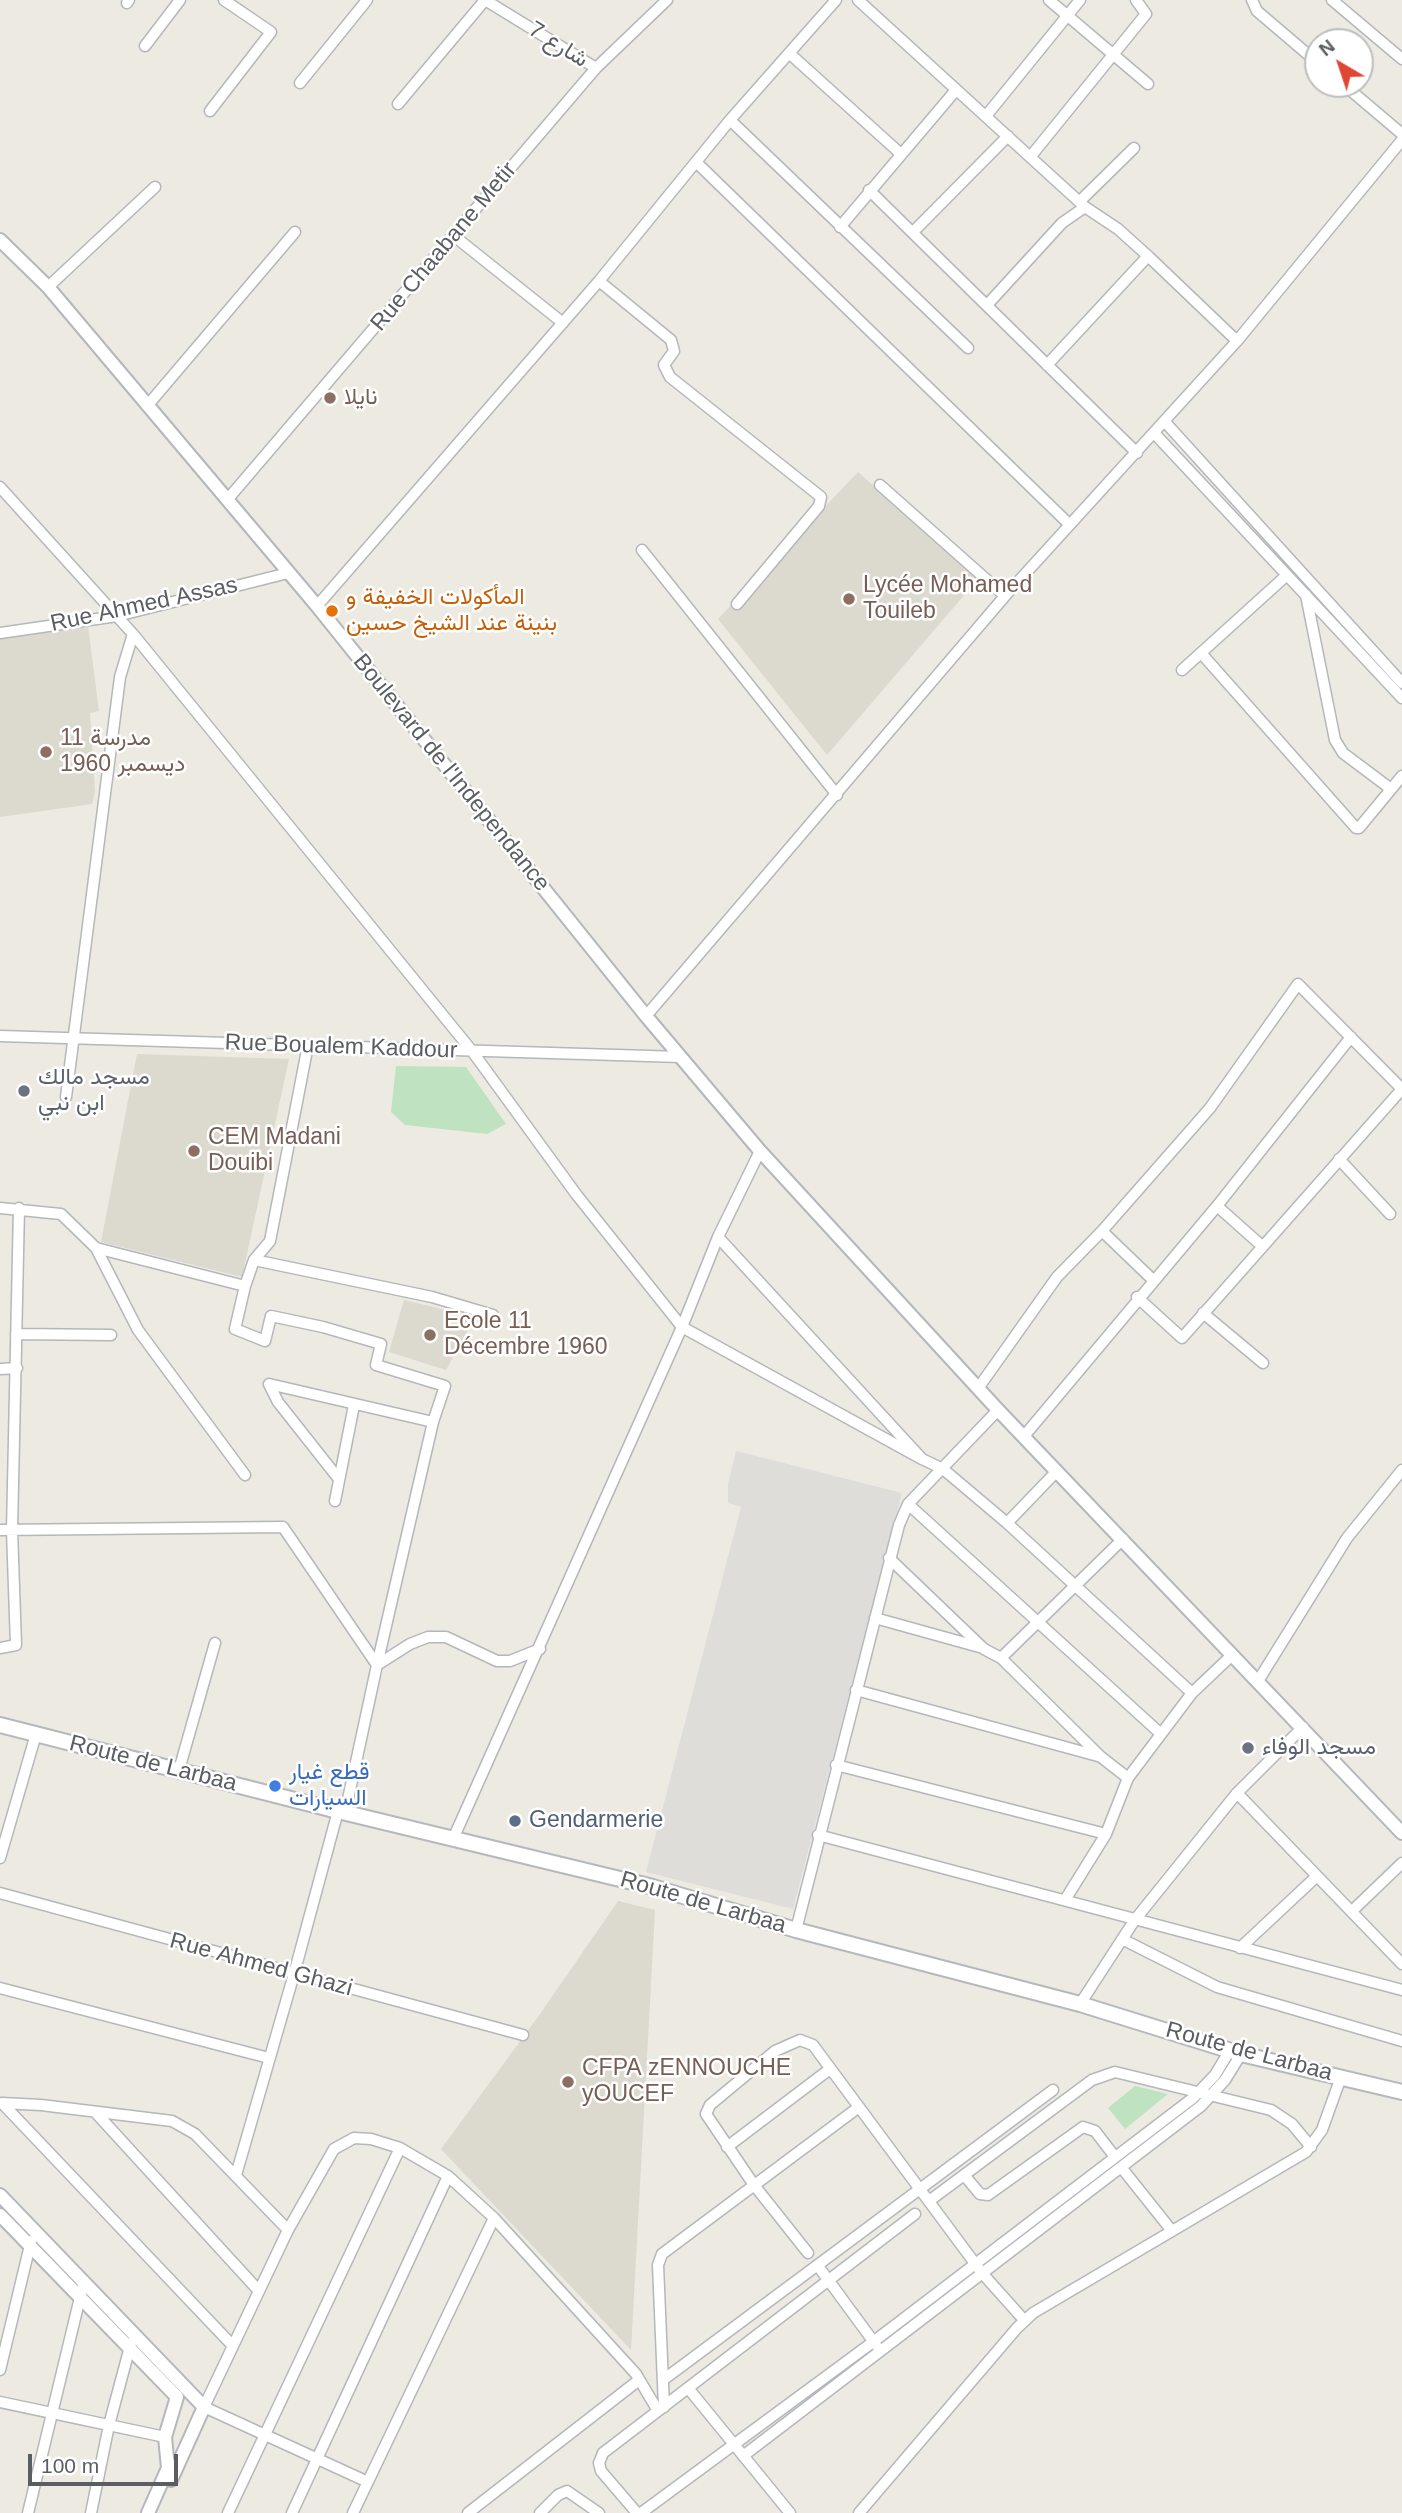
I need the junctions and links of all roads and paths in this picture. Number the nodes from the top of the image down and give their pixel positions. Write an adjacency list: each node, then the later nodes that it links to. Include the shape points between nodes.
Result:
1 (180, 0): 14 (street)
2 (224, 0): 25 (street, via 271,32)
3 (367, 0): 20 (street)
4 (485, 0): 19 (street, شارع 7); 24 (street)
5 (667, 0): 19 (street, Rue Chaabane Metir)
6 (836, 0): 16 (street)
7 (858, 0): 22 (street)
8 (1049, 0): 13 (street)
9 (1080, 0): 13 (street)
10 (1136, 0): 17 (street, via 1146,15)
11 (1252, 0): 15 (street, via 1257,11)
12 (1332, 0): 18 (street)
13 (1066, 15): 17 (street); 26 (street)
14 (145, 46)
15 (1304, 51)
16 (789, 53): 27 (street); 32 (street)
17 (1114, 55): 21 (street); 33 (street)
18 (1402, 59)
19 (596, 68): 41 (street, Rue Chaabane Metir)
20 (300, 83)
21 (1148, 84)
22 (956, 90): 26 (street); 32 (street)
23 (1360, 98): 28 (street)
24 (398, 104)
25 (210, 111)
26 (985, 116): 29 (street)
27 (730, 120): 34 (street); 38 (street)
28 (1402, 134)
29 (1008, 136): 33 (street); 40 (street)
30 (1402, 140): 48 (street)
31 (1133, 148): 37 (street)
32 (901, 154): 36 (street)
33 (1031, 156): 37 (street)
34 (697, 163): 44 (street); 58 (street)
35 (155, 187): 45 (street)
36 (869, 190): 38 (street); 40 (street)
37 (1082, 204): 43 (street); 46 (street)
38 (840, 226): 49 (street)
39 (295, 232): 51 (street)
40 (913, 232): 46 (street)
41 (454, 236): 47 (street); 57 (street, Rue Chaabane Metir)
42 (0, 240): 45 (street, Boulevard de l'Independance)
43 (1148, 256): 48 (street); 50 (street)
44 (599, 281): 47 (street); 64 (street, via 671,340 674,351 664,365 670,377 821,497 819,506)
45 (48, 286): 51 (street, Boulevard de l'Independance)
46 (987, 305): 50 (street)
47 (563, 323): 65 (street)
48 (1237, 341): 52 (street)
49 (968, 348)
50 (1047, 365): 54 (street)
51 (147, 406): 57 (street, Boulevard de l'Independance)
52 (1165, 422): 53 (street); 71 (street)
53 (1155, 434): 54 (street); 61 (street)
54 (1138, 453): 58 (street)
55 (880, 485): 63 (street)
56 (0, 487): 66 (street)
57 (227, 500): 60 (street, Boulevard de l'Independance)
58 (1069, 524): 63 (street)
59 (642, 550): 75 (street)
60 (288, 573): 65 (street, Boulevard de l'Independance); 66 (street, Rue Ahmed Assas)
61 (1287, 575): 62 (street); 69 (street)
62 (1306, 595): 72 (street); 74 (street, via 1335,740 1343,753)
63 (1005, 596): 75 (street)
64 (737, 604)
65 (317, 606): 76 (street, Boulevard de l'Independance)
66 (117, 615): 67 (street, Rue Ahmed Assas); 68 (street)
67 (0, 633)
68 (132, 634): 79 (street, via 120,677); 81 (street)
69 (1201, 653): 70 (street); 74 (street, via 1356,828)
70 (1182, 670)
71 (1402, 683)
72 (1402, 698)
73 (1402, 776): 74 (street)
74 (1391, 789)
75 (837, 795): 76 (street)
76 (646, 1016): 82 (street, Boulevard de l'Independance)
77 (0, 1036): 79 (street, Rue Boualem Kaddour)
78 (1351, 1037): 83 (street); 87 (street); 91 (street, via 1298,984 1210,1108)
79 (75, 1040): 80 (street, Rue Boualem Kaddour); 84 (street)
80 (308, 1045): 81 (street, Rue Boualem Kaddour); 95 (street, via 270,1241)
81 (472, 1051): 82 (street, Rue Boualem Kaddour); 101 (street, via 576,1194)
82 (681, 1058): 85 (street, Boulevard de l'Independance)
83 (1402, 1089): 86 (street)
84 (66, 1097)
85 (760, 1151): 92 (street); 107 (street, Boulevard de l'Independance)
86 (1339, 1159): 90 (street); 93 (street)
87 (1217, 1206): 93 (street); 96 (street)
88 (0, 1208): 89 (street)
89 (19, 1208): 94 (street, via 61,1214); 102 (street)
90 (1390, 1214)
91 (1102, 1231): 96 (street); 107 (street, via 1057,1276)
92 (718, 1237): 101 (street); 112 (street)
93 (1262, 1246): 99 (street)
94 (96, 1248): 97 (street); 116 (street, via 138,1330)
95 (254, 1259): 97 (street); 100 (street, via 432,1297)
96 (1153, 1280): 98 (street)
97 (245, 1286): 110 (street, via 235,1329 265,1341 271,1317 381,1344 376,1365 445,1385)
98 (1138, 1297): 99 (street, via 1182,1338); 111 (street)
99 (1203, 1313): 104 (street)
100 (493, 1315)
101 (682, 1327): 112 (street); 130 (street)
102 (16, 1334): 103 (street); 105 (street)
103 (111, 1335)
104 (1263, 1363)
105 (17, 1368): 106 (street); 122 (street)
106 (0, 1369)
107 (979, 1388): 109 (street, Boulevard de l'Independance)
108 (354, 1405): 110 (street); 117 (street); 117 (street, via 269,1384)
109 (998, 1410): 111 (street, Boulevard de l'Independance); 113 (street)
110 (433, 1422): 134 (street)
111 (1025, 1435): 115 (street, Boulevard de l'Independance)
112 (922, 1459): 113 (street)
113 (943, 1469): 119 (street); 120 (street)
114 (1402, 1469): 135 (street, via 1347,1538)
115 (1056, 1471): 120 (street); 123 (street, Boulevard de l'Independance)
116 (245, 1475)
117 (338, 1478): 118 (street)
118 (335, 1500)
119 (908, 1504): 124 (street); 127 (street, via 980,1566)
120 (1007, 1523): 125 (street)
121 (0, 1530): 122 (street)
122 (12, 1530): 129 (street, via 16,1645); 134 (street, via 283,1527)
123 (1124, 1539): 125 (street); 132 (street, Boulevard de l'Independance)
124 (889, 1558): 126 (street); 131 (street)
125 (1074, 1584): 127 (street); 137 (street)
126 (875, 1618): 131 (street); 136 (street)
127 (1037, 1624): 133 (street); 141 (street)
128 (215, 1643): 144 (street)
129 (0, 1648)
130 (540, 1649): 134 (street, via 497,1661 446,1637 428,1637); 151 (street)
131 (984, 1649): 133 (street)
132 (1232, 1656): 135 (street, Boulevard de l'Independance); 137 (street)
133 (1001, 1657): 142 (street)
134 (377, 1665): 147 (street)
135 (1258, 1681): 139 (street, Boulevard de l'Independance)
136 (856, 1690): 142 (street); 143 (street)
137 (1192, 1693): 141 (street)
138 (0, 1725): 140 (main road, Route de Larbaa)
139 (1303, 1727): 146 (street); 148 (street, Boulevard de l'Independance)
140 (36, 1734): 144 (main road, Route de Larbaa); 152 (street)
141 (1161, 1734): 145 (street)
142 (1101, 1757): 145 (street)
143 (836, 1765): 149 (street); 150 (street)
144 (179, 1770): 147 (main road, Route de Larbaa)
145 (1128, 1778): 149 (street)
146 (1237, 1793): 154 (street); 158 (street)
147 (342, 1812): 151 (main road, Route de Larbaa); 163 (street)
148 (1402, 1833)
149 (1106, 1834): 156 (street)
150 (818, 1835): 156 (street); 159 (street)
151 (453, 1839): 159 (main road, Route de Larbaa, via 653,1887)
152 (0, 1858)
153 (1402, 1863): 157 (street)
154 (1317, 1876): 157 (street); 161 (street)
155 (0, 1893): 163 (street, Rue Ahmed Ghazi)
156 (1065, 1900): 158 (street)
157 (1352, 1911): 162 (street)
158 (1134, 1920): 160 (street); 161 (street)
159 (796, 1930): 166 (main road, Route de Larbaa)
160 (1122, 1939): 166 (street); 168 (street, via 1217,1987)
161 (1240, 1948): 165 (street)
162 (1402, 1964)
163 (294, 1974): 167 (street, Rue Ahmed Ghazi); 170 (street)
164 (0, 1989): 170 (street)
165 (1402, 1990)
166 (1080, 2004): 169 (main road, Route de Larbaa)
167 (523, 2035)
168 (1402, 2041)
169 (1235, 2052): 172 (main road, Route de Larbaa); 174 (street); 176 (street)
170 (269, 2058): 185 (street)
171 (830, 2069): 178 (street); 180 (street); 180 (street, via 807,2042 789,2043 775,2051 707,2109 708,2119)
172 (1341, 2077): 175 (main road, Route de Larbaa); 181 (street)
173 (1053, 2090): 189 (street)
174 (1200, 2092): 176 (street); 183 (street); 186 (street, via 1121,2072 1103,2074)
175 (1402, 2092)
176 (1213, 2095): 181 (street, via 1279,2114); 184 (street)
177 (1, 2103): 179 (street); 210 (street)
178 (859, 2107): 188 (street); 189 (street)
179 (97, 2114): 185 (street, via 172,2122 195,2134); 205 (street)
180 (727, 2147): 188 (street)
181 (1311, 2147): 197 (street)
182 (400, 2148): 187 (street); 195 (street, via 354,2138 334,2149); 222 (street)
183 (1115, 2157): 186 (street, via 1096,2131 1083,2127 988,2195 980,2194); 200 (street)
184 (1121, 2167): 197 (street); 202 (street)
185 (236, 2175): 195 (street)
186 (964, 2175): 191 (street)
187 (448, 2176): 194 (street); 226 (street)
188 (754, 2185): 199 (street); 215 (street, via 660,2258)
189 (920, 2189): 191 (street); 201 (street)
190 (0, 2195): 196 (street)
191 (929, 2201): 200 (street)
192 (915, 2214): 204 (street)
193 (0, 2215): 198 (street)
194 (494, 2218): 214 (street); 228 (street)
195 (288, 2230): 205 (street)
196 (34, 2231): 198 (street); 203 (street)
197 (1172, 2231): 207 (street)
198 (30, 2245): 206 (street); 213 (street)
199 (808, 2253)
200 (975, 2264): 202 (street); 209 (street)
201 (818, 2266): 204 (street); 215 (street)
202 (982, 2273): 207 (street); 212 (street)
203 (84, 2281): 206 (street); 208 (street)
204 (828, 2281): 209 (street); 216 (street)
205 (259, 2291): 210 (street)
206 (78, 2296): 211 (street); 220 (street)
207 (1024, 2320): 241 (street)
208 (135, 2333): 211 (street); 218 (street)
209 (873, 2342): 212 (street); 224 (street)
210 (233, 2346): 218 (street)
211 (130, 2348): 221 (street); 223 (street, via 177,2396)
212 (880, 2351): 225 (street)
213 (0, 2370)
214 (639, 2380): 219 (street); 236 (street)
215 (663, 2380): 219 (street)
216 (688, 2388): 219 (street); 224 (street)
217 (0, 2402): 220 (street)
218 (204, 2407): 222 (street); 227 (street, via 193,2417); 232 (street)
219 (661, 2409): 239 (street, via 600,2460 601,2471)
220 (50, 2413): 221 (street); 229 (street)
221 (109, 2425): 223 (street); 230 (street)
222 (264, 2435): 226 (street); 233 (street)
223 (165, 2438): 227 (street)
224 (733, 2444): 225 (street); 239 (street)
225 (743, 2456): 240 (street)
226 (317, 2459): 228 (street); 234 (street)
227 (168, 2468): 231 (street)
228 (368, 2482): 235 (street)
229 (28, 2513)
230 (91, 2513)
231 (148, 2513)
232 (156, 2513)
233 (228, 2513)
234 (292, 2513)
235 (353, 2513)
236 (468, 2513)
237 (540, 2513): 238 (street, via 567,2491)
238 (599, 2513)
239 (639, 2513)
240 (790, 2513)
241 (859, 2513)

